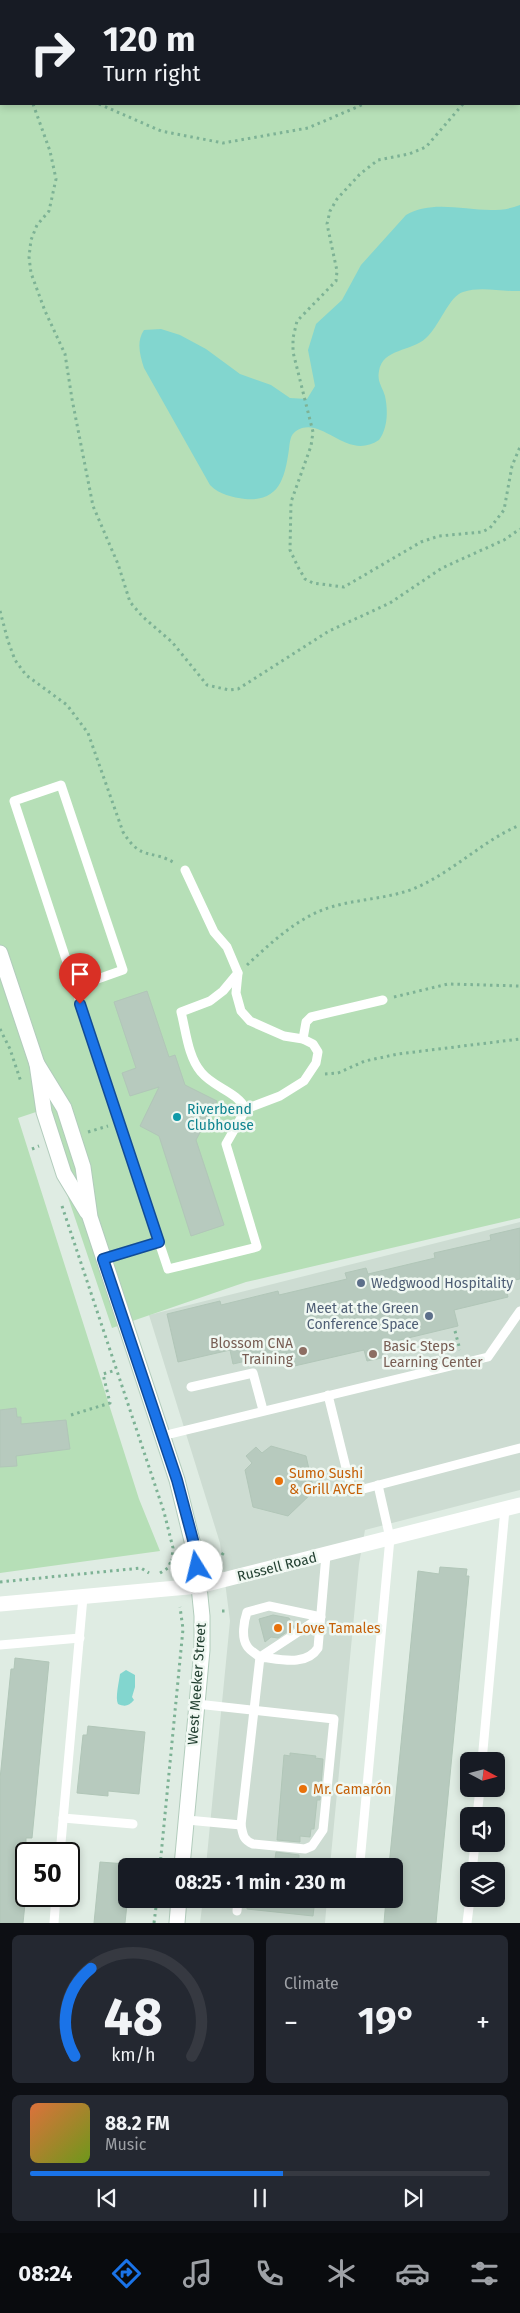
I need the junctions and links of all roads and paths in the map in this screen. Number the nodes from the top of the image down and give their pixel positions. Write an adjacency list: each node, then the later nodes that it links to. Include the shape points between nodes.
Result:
1 (33, 105): 6 (path, via 56,179 49,211 37,225 31,240 31,273 65,354 93,506 130,602 143,618 172,642 207,685 238,689 328,631 390,603 442,568 504,540)
2 (101, 105): 3 (path, via 161,131 223,144 308,128)
3 (362, 105)
4 (462, 105): 5 (path, via 426,147 378,160 360,174 330,211 327,224 337,271 336,281 297,321 292,352 313,432 291,502 290,550 305,579 344,587 421,542 490,528 504,510 512,466)
5 (520, 447)
6 (520, 529)
7 (0, 611): 9 (path, via 15,660 26,675 67,705 88,733 122,832 131,846 172,861)
8 (520, 824): 11 (path, via 413,889 331,907 305,918 275,939)
9 (185, 870): 11 (lane, via 214,932 227,947)
10 (0, 953): 27 (main road, West Meeker Street, via 37,1064 64,1108 83,1167 90,1217)
11 (238, 973): 16 (lane, via 236,992 241,1011 250,1021 284,1036); 20 (lane, via 210,1001 181,1012 194,1064 202,1074 241,1100)
12 (520, 986): 14 (path, via 448,984)
13 (75, 987): 13 (lane, via 14,801 62,785 123,970); 21 (lane)
14 (383, 1000): 16 (lane, via 311,1017 306,1022)
15 (0, 1029): 19 (path)
16 (303, 1039): 18 (lane, via 313,1044 318,1052)
17 (520, 1039): 18 (path, via 398,1054 365,1061 338,1073)
18 (309, 1074): 20 (lane, via 304,1081 280,1096)
19 (22, 1084)
20 (246, 1109): 26 (lane, via 226,1144 257,1247 168,1269)
21 (118, 1123): 22 (path); 26 (lane)
22 (84, 1133)
23 (40, 1137): 24 (path)
24 (42, 1146)
25 (61, 1201): 31 (path)
26 (159, 1242): 27 (lane)
27 (103, 1259): 36 (main road, West Meeker Street)
28 (520, 1311): 33 (lane, via 488,1356)
29 (455, 1331): 30 (path)
30 (457, 1336)
31 (116, 1370): 35 (path, via 103,1374 110,1403); 43 (path, via 164,1512 173,1548)
32 (191, 1386): 34 (lane, via 253,1373)
33 (328, 1395): 34 (lane); 38 (lane, via 352,1492)
34 (263, 1410): 36 (lane)
35 (71, 1415)
36 (162, 1436): 46 (main road, West Meeker Street, via 193,1540)
37 (520, 1448): 38 (lane)
38 (378, 1485): 40 (lane)
39 (513, 1507): 40 (main road, Russell Road); 56 (lane)
40 (390, 1538): 41 (main road, Russell Road); 64 (lane)
41 (326, 1554): 46 (main road, Russell Road); 50 (lane)
42 (181, 1558): 43 (path)
43 (172, 1559): 44 (path); 45 (path, via 161,1573 147,1574 141,1568)
44 (175, 1569)
45 (0, 1582)
46 (199, 1586): 47 (main road, Russell Road); 54 (main road, West Meeker Street, via 202,1650)
47 (83, 1597): 48 (main road, Russell Road); 51 (lane)
48 (0, 1604)
49 (180, 1607): 62 (path, via 183,1629)
50 (321, 1617): 53 (lane); 53 (lane, via 318,1648 313,1656 305,1660); 53 (lane, via 270,1606 247,1612 244,1628 246,1646)
51 (80, 1638): 52 (lane); 57 (lane)
52 (0, 1645)
53 (260, 1658): 55 (lane)
54 (198, 1704): 55 (lane); 58 (main road, West Meeker Street)
55 (254, 1710): 60 (lane); 60 (lane, via 334,1719 323,1830 312,1846 305,1849 247,1842)
56 (483, 1752)
57 (63, 1818): 59 (lane); 61 (lane)
58 (187, 1820): 60 (lane); 63 (main road, West Meeker Street)
59 (133, 1824)
60 (241, 1825)
61 (61, 1842)
62 (161, 1858)
63 (183, 1858)
64 (360, 1858)
65 (55, 1907): 71 (lane)
66 (469, 1907): 74 (lane)
67 (156, 1908): 72 (path)
68 (178, 1908): 73 (main road)
69 (237, 1908): 70 (lane)
70 (237, 1911)
71 (54, 1923)
72 (154, 1923)
73 (177, 1923)
74 (467, 1923)

